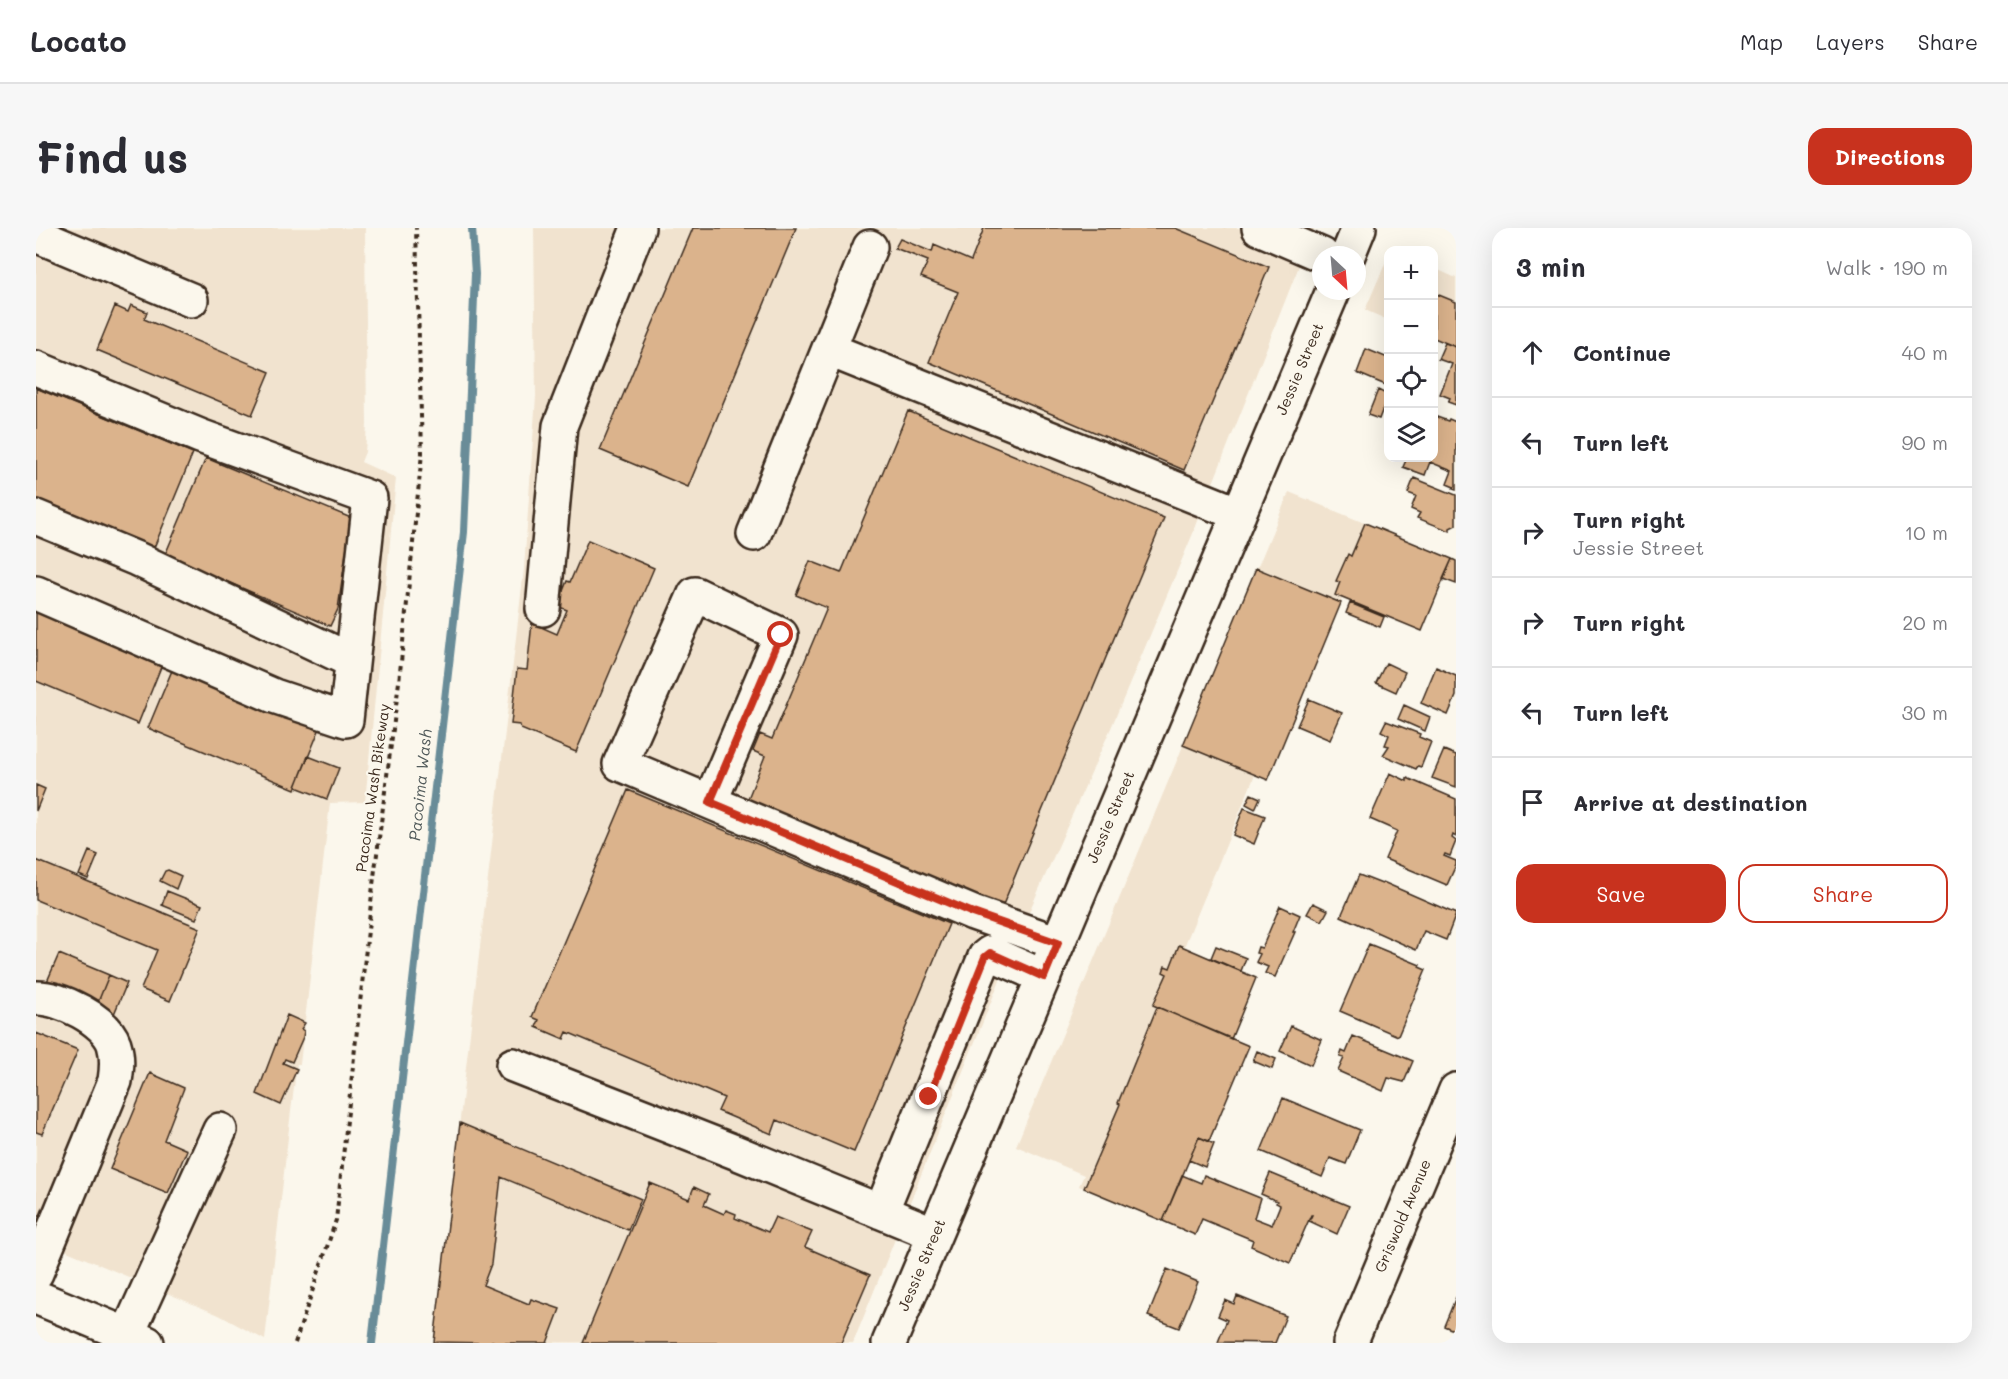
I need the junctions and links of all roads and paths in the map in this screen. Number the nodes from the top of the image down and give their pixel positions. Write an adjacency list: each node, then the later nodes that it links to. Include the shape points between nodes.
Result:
1 (416, 228): 31 (path, Pacoima Wash Bikeway, via 422,453 404,638 336,1220)
2 (638, 228): 17 (street, via 560,426)
3 (1259, 228): 8 (street)
4 (1359, 228): 6 (street)
5 (36, 235): 9 (street)
6 (1352, 246)
7 (870, 247): 11 (street)
8 (1312, 251)
9 (191, 300)
10 (1329, 300): 13 (street, Jessie Street)
11 (830, 350): 13 (street); 15 (street)
12 (36, 368): 18 (street, via 200,436 370,498)
13 (1239, 514): 20 (street, Jessie Street)
14 (36, 517): 18 (street, via 136,559)
15 (754, 534)
16 (36, 592): 18 (street, via 274,696 346,720)
17 (543, 609)
18 (352, 661)
19 (710, 802): 19 (street, via 620,764 696,594 781,635); 20 (street, via 973,913)
20 (1058, 943): 21 (street, Jessie Street)
21 (1044, 977): 26 (street, via 990,953 985,957); 27 (street, Jessie Street)
22 (36, 998): 28 (street, via 70,1006 101,1024 114,1042 118,1062 115,1081)
23 (513, 1065): 26 (street)
24 (1456, 1089): 33 (street, Griswold Avenue)
25 (220, 1130): 30 (street)
26 (881, 1212): 27 (street)
27 (936, 1234): 32 (street, Jessie Street)
28 (36, 1273)
29 (36, 1297): 30 (street)
30 (137, 1339)
31 (295, 1343)
32 (889, 1343)
33 (1350, 1343)

